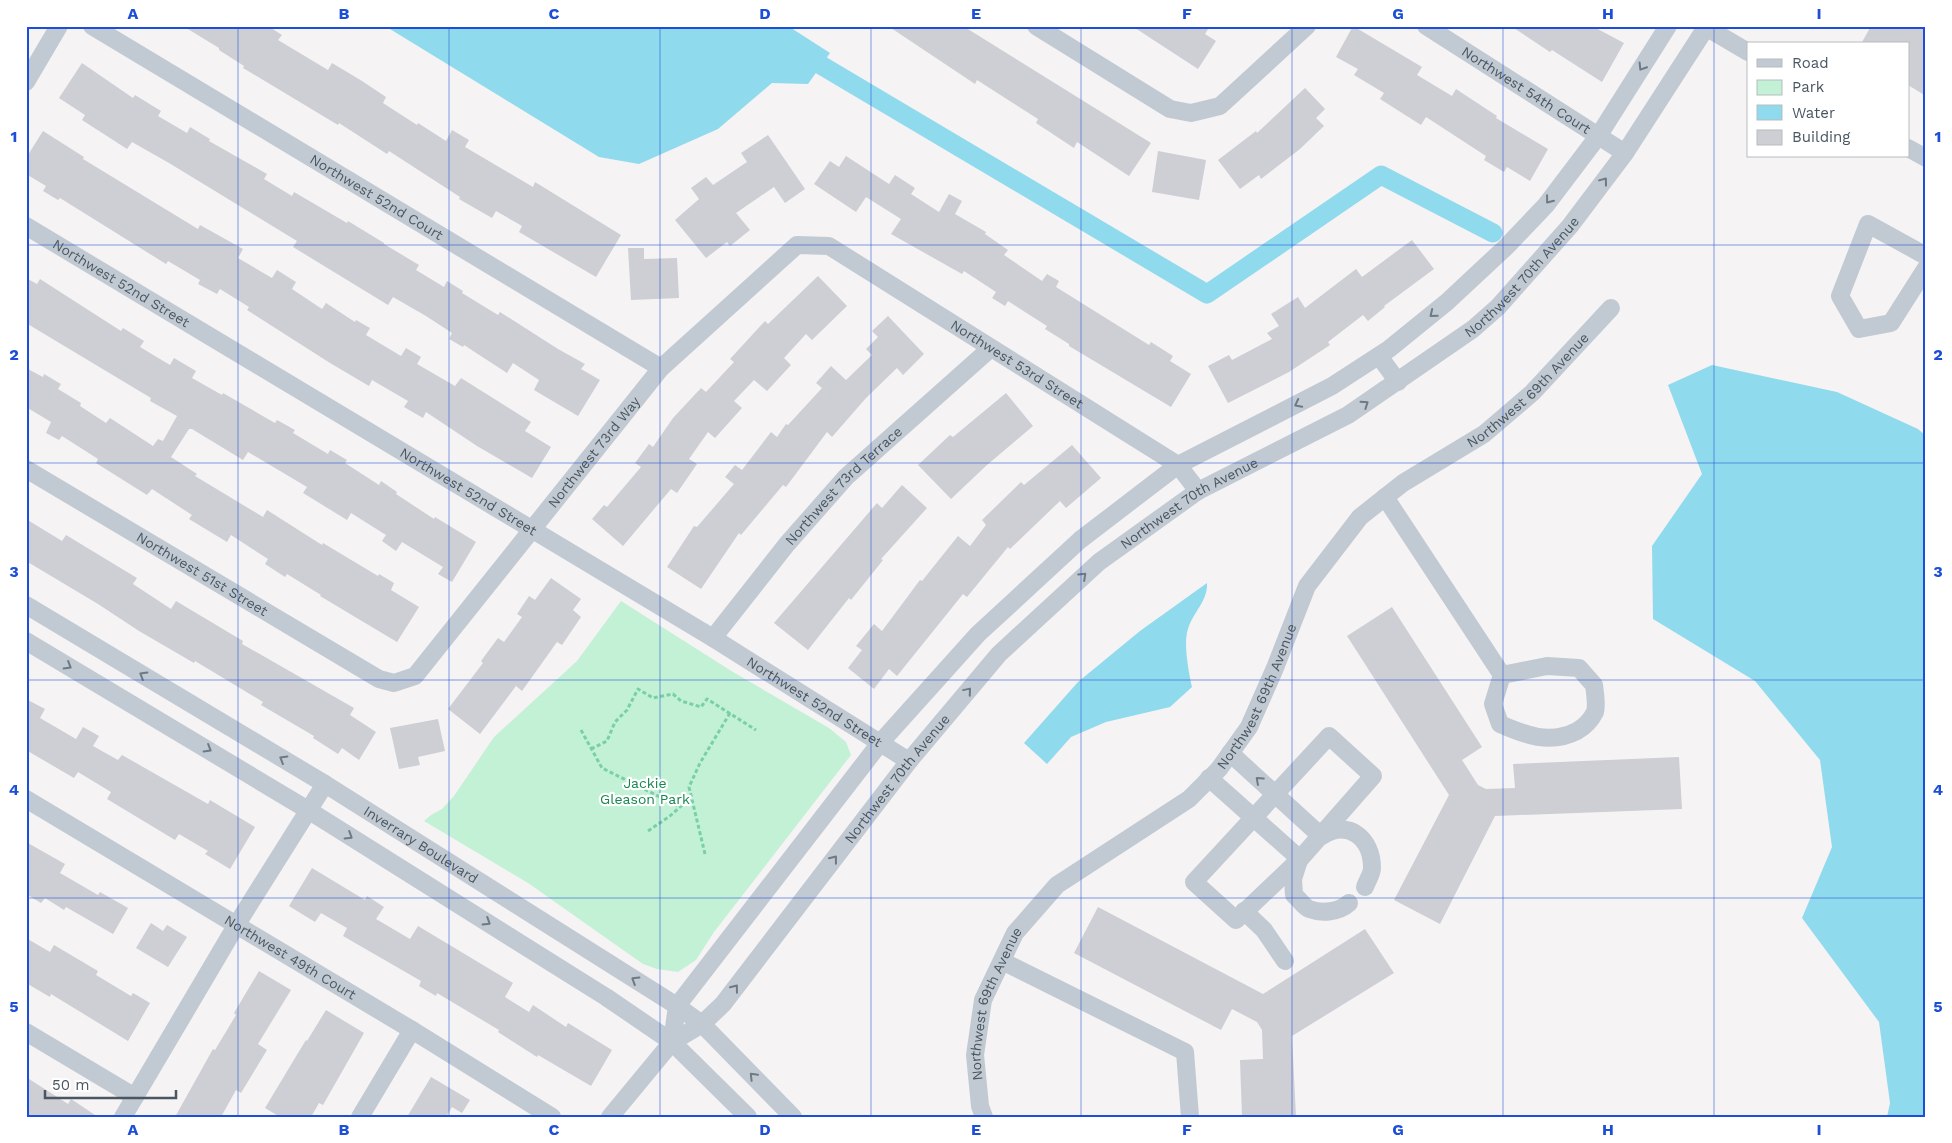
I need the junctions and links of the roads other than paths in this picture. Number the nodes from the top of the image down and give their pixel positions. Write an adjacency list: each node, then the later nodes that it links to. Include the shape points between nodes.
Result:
1 (59, 26): 9 (street)
2 (92, 26): 21 (street, Northwest 52nd Court)
3 (1036, 26): 4 (street, via 1170,110 1191,113 1220,106)
4 (1307, 26)
5 (1426, 26): 10 (street, Northwest 54th Court)
6 (1668, 26): 10 (street, one-way to 10)
7 (1706, 27): 8 (street); 12 (street, Northwest 70th Avenue)
8 (1747, 51)
9 (26, 82)
10 (1599, 135): 12 (street, Northwest 54th Court); 20 (street, one-way to 20, via 1546,205 1507,246 1447,302)
11 (1910, 149): 13 (street)
12 (1626, 153): 22 (street, Northwest 70th Avenue, one-way to 12, via 1498,307 1570,226)
13 (1926, 158)
14 (26, 226): 27 (street, Northwest 52nd Street)
15 (829, 246): 19 (street, Northwest 53rd Street); 21 (street, Northwest 73rd Way, via 797,245)
16 (1926, 256): 17 (street, via 1868,224 1840,296 1859,329 1891,323)
17 (1926, 268)
18 (1611, 308): 26 (street, Northwest 69th Avenue, via 1532,393 1484,434)
19 (991, 348): 23 (street, Northwest 53rd Street); 29 (street, Northwest 73rd Terrace, via 846,477 787,544)
20 (1379, 356): 22 (street); 23 (street, one-way to 23, via 1332,386)
21 (661, 368): 27 (street, Northwest 73rd Way)
22 (1398, 382): 25 (street, Northwest 70th Avenue, one-way to 22, via 1348,415)
23 (1178, 465): 25 (street, Northwest 53rd Street); 33 (street, via 1080,540 978,634)
24 (26, 469): 32 (street, Northwest 51st Street)
25 (1198, 491): 35 (street, Northwest 70th Avenue, one-way to 25, via 999,654 1099,562)
26 (1385, 497): 31 (street); 34 (street, Northwest 69th Avenue, via 1360,517 1307,586 1249,726)
27 (533, 530): 29 (street, Northwest 52nd Street); 32 (street, Northwest 73rd Way, via 415,676 394,682)
28 (26, 605): 37 (street, Inverrary Boulevard, one-way to 28)
29 (713, 638): 33 (street, Northwest 52nd Street)
30 (26, 641): 40 (street, one-way to 40)
31 (1502, 675): 31 (street, via 1547,666 1579,668 1594,685 1595,711 1585,727 1565,737 1543,739 1521,733 1500,724 1493,704)
32 (379, 679)
33 (880, 742): 35 (street, Northwest 52nd Street); 50 (street)
34 (1230, 753): 36 (street, Northwest 69th Avenue); 38 (street, one-way to 34)
35 (909, 761): 51 (street, Northwest 70th Avenue, one-way to 35, via 723,1004)
36 (1209, 778): 41 (street); 48 (street, Northwest 69th Avenue, via 1189,798 1057,885 1016,933)
37 (324, 784): 40 (street); 50 (street, Inverrary Boulevard, one-way to 37)
38 (1276, 795): 41 (street); 42 (street); 42 (street, via 1330,736 1372,776)
39 (26, 799): 47 (street, Northwest 49th Court)
40 (308, 810): 47 (street); 54 (street, one-way to 54)
41 (1253, 817): 43 (street); 46 (street, via 1194,882 1236,920)
42 (1321, 836): 43 (street); 44 (street, via 1331,830 1346,829 1360,836 1369,849 1372,870)
43 (1300, 859): 45 (street, via 1293,880 1294,895 1308,909 1325,913); 46 (street)
44 (1365, 887)
45 (1349, 903)
46 (1244, 911): 49 (street, via 1264,930)
47 (237, 924): 52 (street, Northwest 49th Court); 55 (street)
48 (1002, 961): 62 (street, Northwest 69th Avenue, via 983,1000 975,1055); 63 (street, via 1185,1052)
49 (1286, 961)
50 (677, 1006): 51 (street, Inverrary Boulevard); 54 (street)
51 (702, 1024): 54 (street, Northwest 70th Avenue); 61 (street, Inverrary Boulevard, one-way to 51)
52 (412, 1030): 57 (street); 58 (street, Northwest 49th Court)
53 (26, 1032): 55 (street)
54 (672, 1042): 59 (street); 60 (street)
55 (135, 1097): 56 (street)
56 (123, 1117)
57 (360, 1117)
58 (552, 1117)
59 (610, 1117)
60 (748, 1117)
61 (793, 1117)
62 (984, 1117)
63 (1190, 1117)

